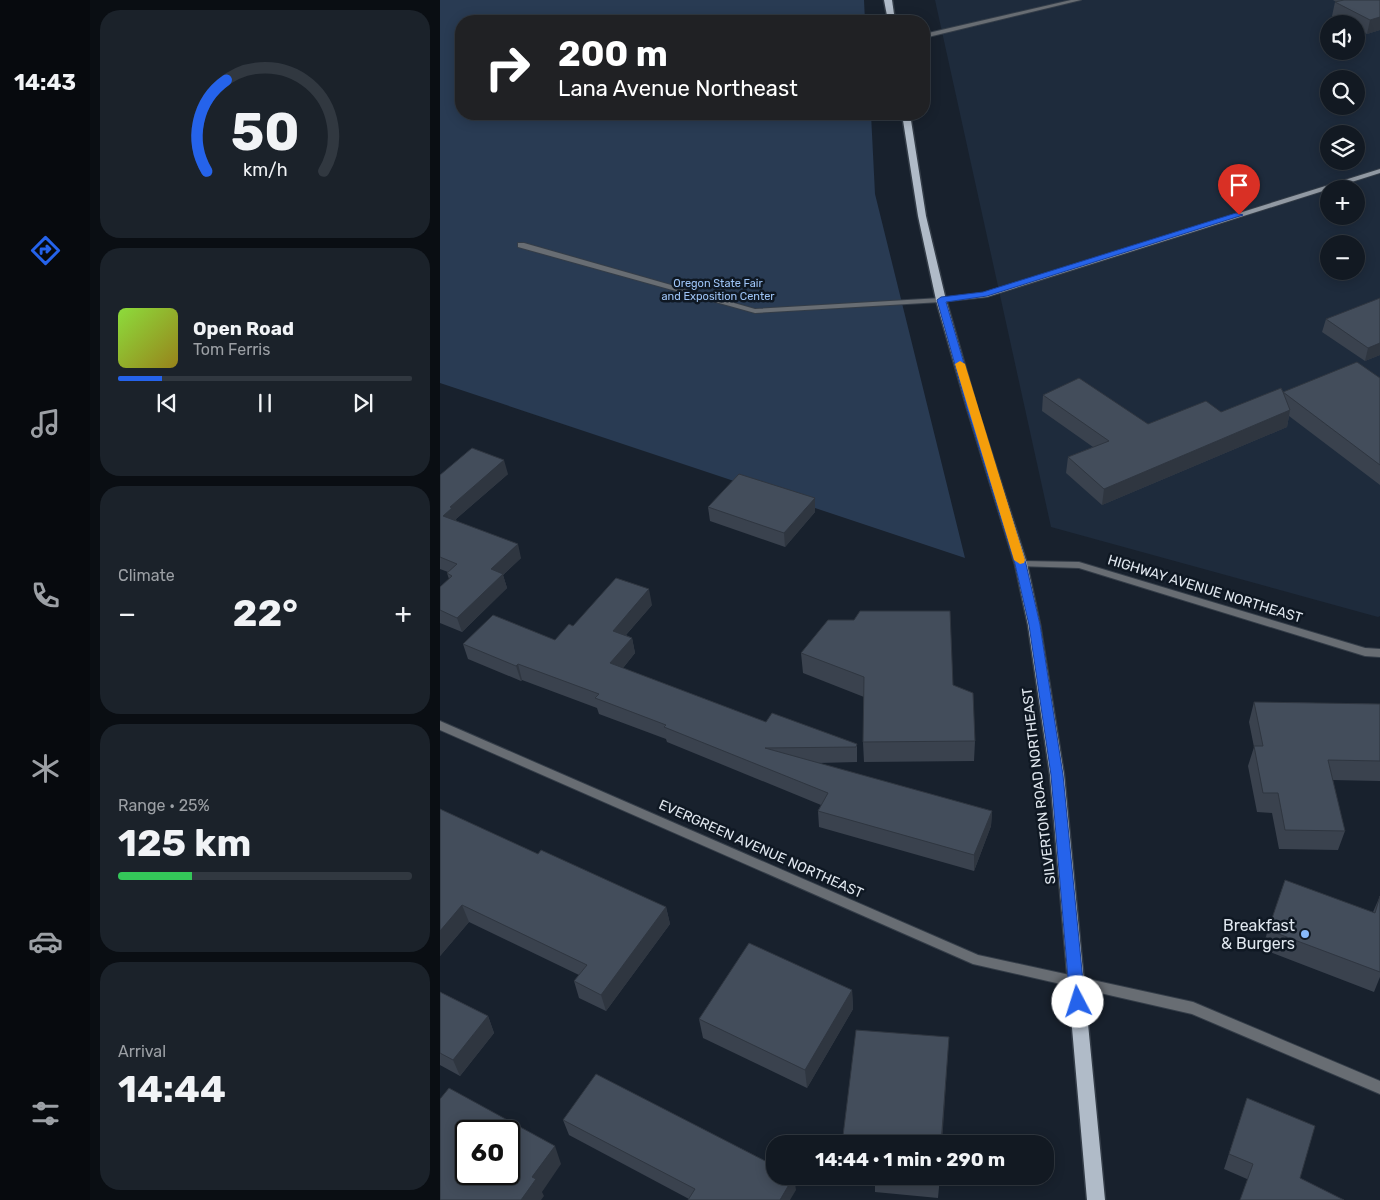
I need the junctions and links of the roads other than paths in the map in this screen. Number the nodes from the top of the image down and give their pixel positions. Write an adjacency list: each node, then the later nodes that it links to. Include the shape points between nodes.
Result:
1 (888, 0): 3 (main road)
2 (1078, 0): 4 (street)
3 (891, 15)
4 (930, 35)
5 (907, 120): 8 (main road, SILVERTON ROAD NORTHEAST, via 922,216)
6 (1380, 171): 8 (street, via 984,295)
7 (521, 245): 8 (street, via 756,311)
8 (941, 300): 9 (main road, SILVERTON ROAD NORTHEAST)
9 (1021, 564): 10 (street, HIGHWAY AVENUE NORTHEAST, via 1079,565 1356,649); 12 (main road, SILVERTON ROAD NORTHEAST, via 1034,625 1057,775)
10 (1380, 653)
11 (440, 725): 12 (street, EVERGREEN AVENUE NORTHEAST, via 978,960)
12 (1076, 982): 13 (street, EVERGREEN AVENUE NORTHEAST, via 1193,1008); 14 (main road, SILVERTON ROAD NORTHEAST)
13 (1380, 1088)
14 (1096, 1200)

